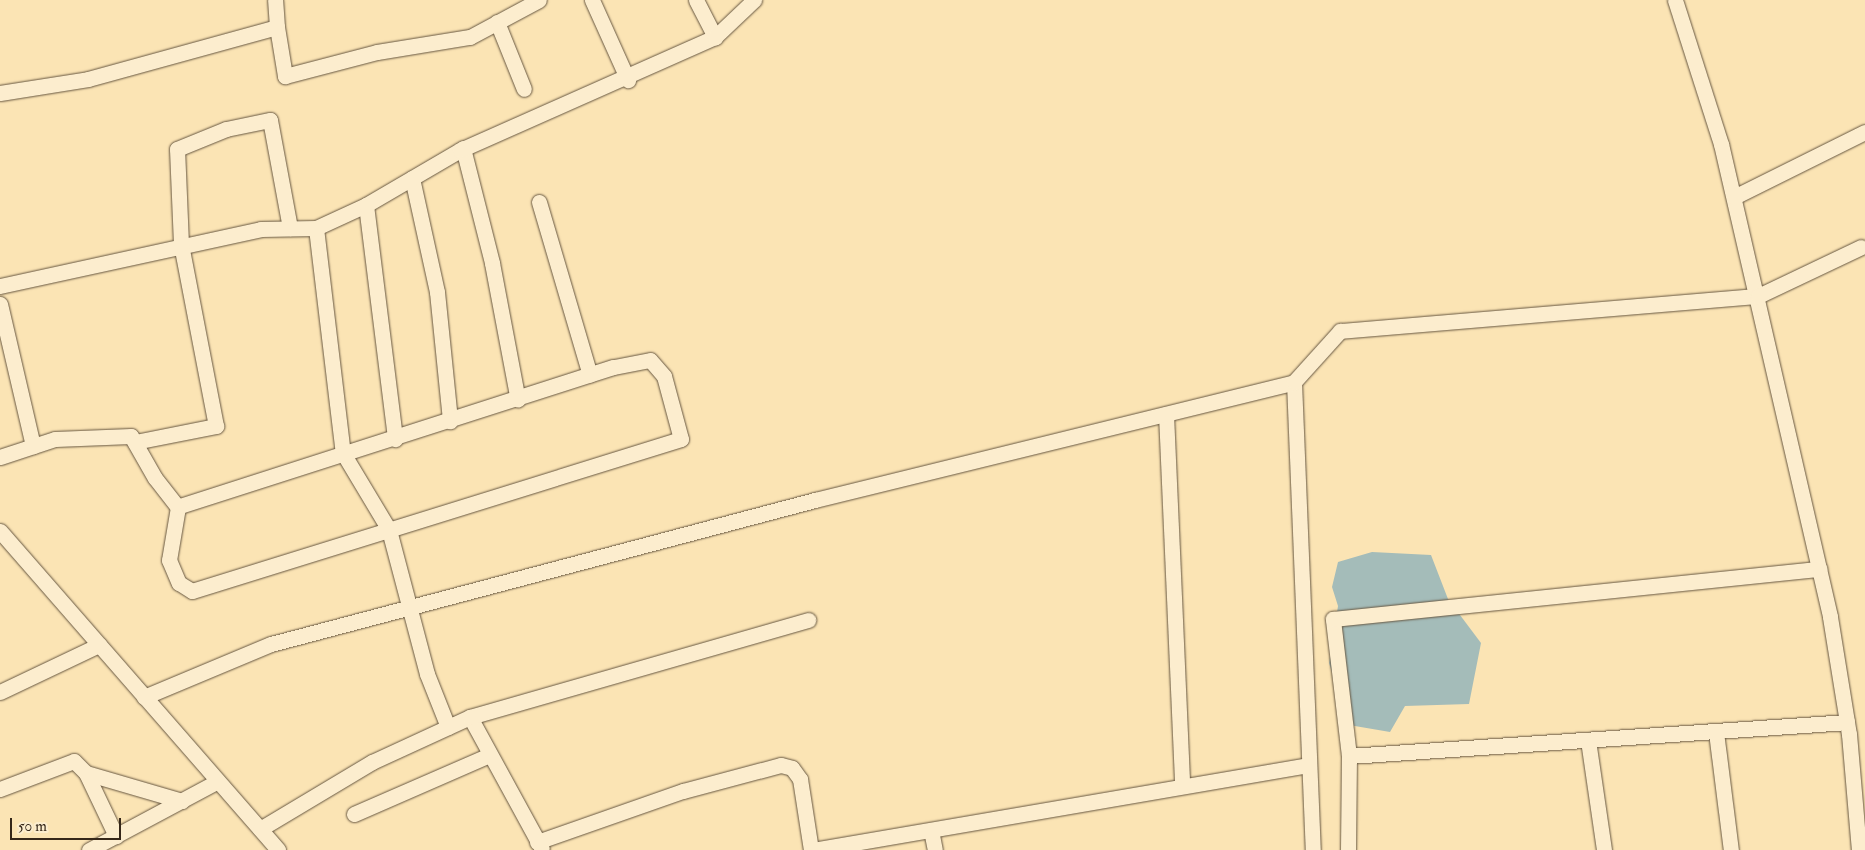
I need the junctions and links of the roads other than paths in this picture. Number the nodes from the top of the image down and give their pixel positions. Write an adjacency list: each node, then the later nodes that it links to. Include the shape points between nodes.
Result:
1 (275, 0): 8 (street)
2 (540, 0): 7 (street)
3 (592, 0): 10 (street)
4 (696, 0): 9 (street)
5 (754, 0): 9 (street)
6 (1675, 0): 16 (street)
7 (497, 22): 8 (street, via 470,37 377,52 285,76); 11 (street)
8 (277, 27): 12 (street, via 88,79)
9 (715, 38): 10 (street)
10 (628, 80): 14 (street)
11 (524, 88)
12 (0, 93)
13 (1865, 132): 16 (street)
14 (463, 148): 15 (street); 28 (street, via 492,263)
15 (412, 178): 18 (street); 30 (street, via 437,292)
16 (1734, 197): 24 (street)
17 (539, 202): 26 (street)
18 (366, 205): 20 (street); 31 (street)
19 (290, 228): 20 (street); 21 (street, via 261,229); 21 (street, via 270,120 226,129 177,149)
20 (316, 228): 34 (street)
21 (181, 244): 23 (street); 32 (street, via 216,426)
22 (1861, 247): 24 (street)
23 (0, 286)
24 (1758, 296): 27 (street, via 1340,331); 39 (street)
25 (0, 304): 33 (street)
26 (590, 375): 28 (street); 37 (street, via 650,360 664,376 681,439)
27 (1294, 382): 29 (street); 52 (street)
28 (518, 400): 30 (street)
29 (1166, 414): 40 (street, via 815,500); 55 (street)
30 (450, 421): 31 (street)
31 (395, 439): 34 (street)
32 (135, 442): 33 (street, via 131,436 122,436 55,439); 36 (street, via 155,478)
33 (33, 446): 35 (street)
34 (344, 453): 36 (street); 37 (street)
35 (0, 457)
36 (178, 507): 37 (street, via 169,560 179,584 192,591)
37 (389, 530): 40 (street)
38 (0, 531): 42 (street)
39 (1819, 569): 46 (street); 51 (street, via 1333,619)
40 (409, 609): 44 (street, via 271,644); 47 (street)
41 (808, 620): 45 (street)
42 (99, 645): 43 (street); 44 (street)
43 (0, 692)
44 (144, 697): 54 (street)
45 (470, 717): 47 (street); 50 (street)
46 (1847, 722): 48 (street); 71 (street)
47 (448, 727): 59 (street, via 372,762)
48 (1716, 732): 49 (street); 70 (street)
49 (1588, 740): 51 (street); 69 (street)
50 (490, 755): 58 (street); 62 (street)
51 (1349, 756): 68 (street)
52 (1308, 765): 55 (street); 67 (street)
53 (86, 774): 56 (street, via 74,762); 57 (street); 61 (street)
54 (218, 781): 57 (street); 59 (street)
55 (1182, 786): 60 (street)
56 (0, 789)
57 (182, 801): 61 (street)
58 (354, 814)
59 (260, 829): 64 (street)
60 (931, 830): 65 (street); 66 (street)
61 (116, 836): 63 (street)
62 (540, 846): 65 (street, via 683,791 781,765 792,768 800,779)
63 (89, 850)
64 (278, 850)
65 (812, 850)
66 (935, 850)
67 (1313, 850)
68 (1348, 850)
69 (1604, 850)
70 (1731, 850)
71 (1859, 850)

